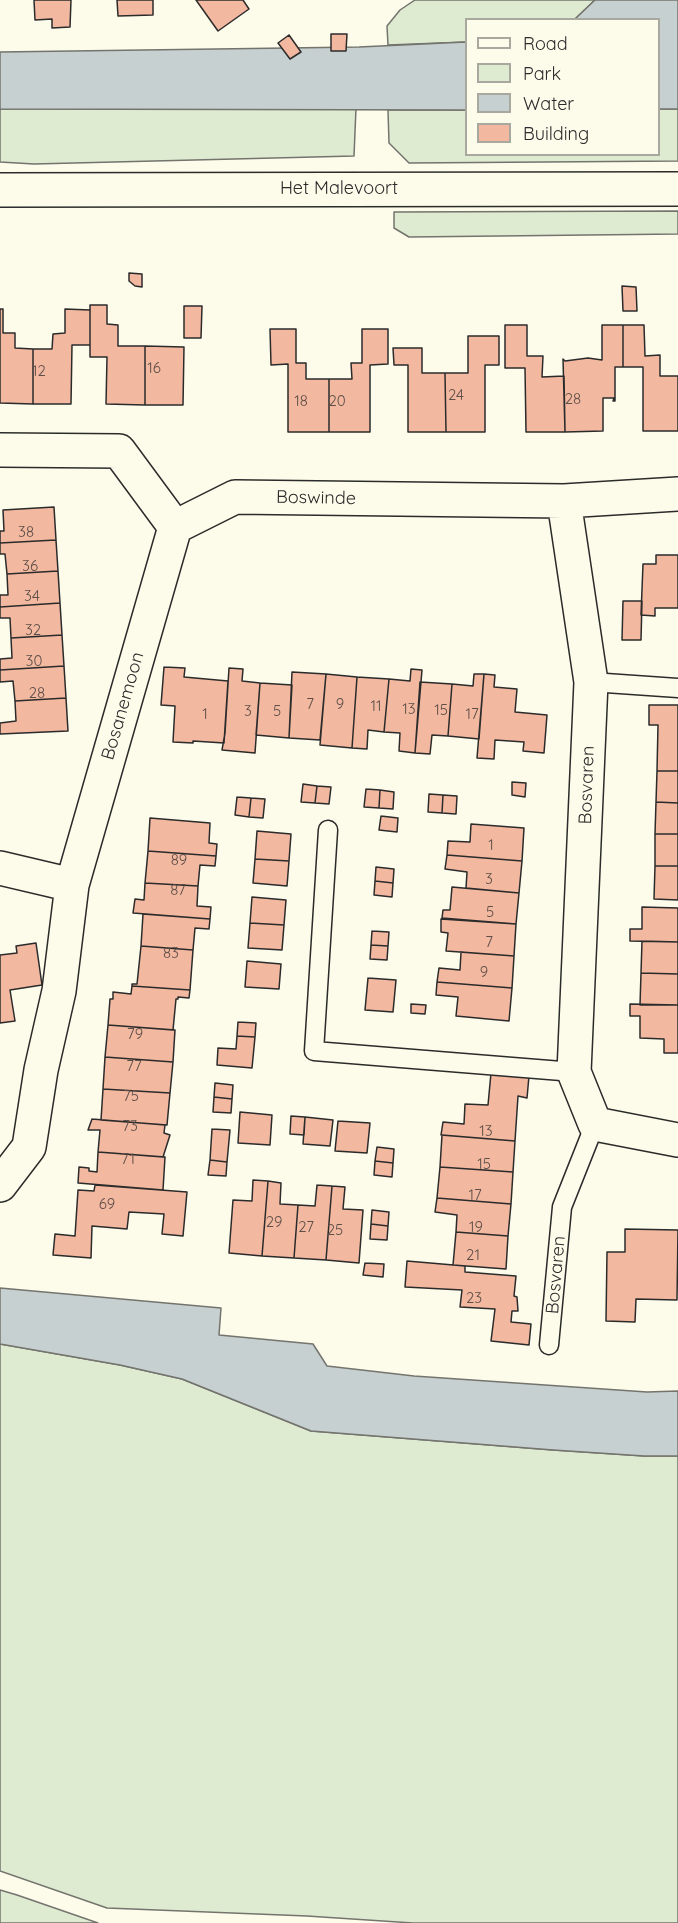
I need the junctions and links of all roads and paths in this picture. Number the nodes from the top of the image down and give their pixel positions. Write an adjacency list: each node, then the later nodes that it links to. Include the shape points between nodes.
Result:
1 (678, 189): 2 (street, Het Malevoort)
2 (0, 190)
3 (0, 450): 6 (street, via 119,452)
4 (678, 494): 5 (street, Boswinde)
5 (564, 501): 6 (street, Boswinde, via 235,497); 7 (street, Bosvaren)
6 (175, 527): 11 (street, Bosanemoon)
7 (591, 682): 8 (lane); 12 (street, Bosvaren)
8 (678, 688)
9 (328, 830): 12 (lane, via 314,1051)
10 (0, 867): 11 (street)
11 (72, 885): 15 (street, Bosanemoon, via 59,991 29,1147)
12 (574, 1072): 13 (street, Bosvaren)
13 (595, 1124): 14 (street); 16 (lane, Bosvaren, via 562,1207)
14 (678, 1140)
15 (0, 1185)
16 (549, 1345)

